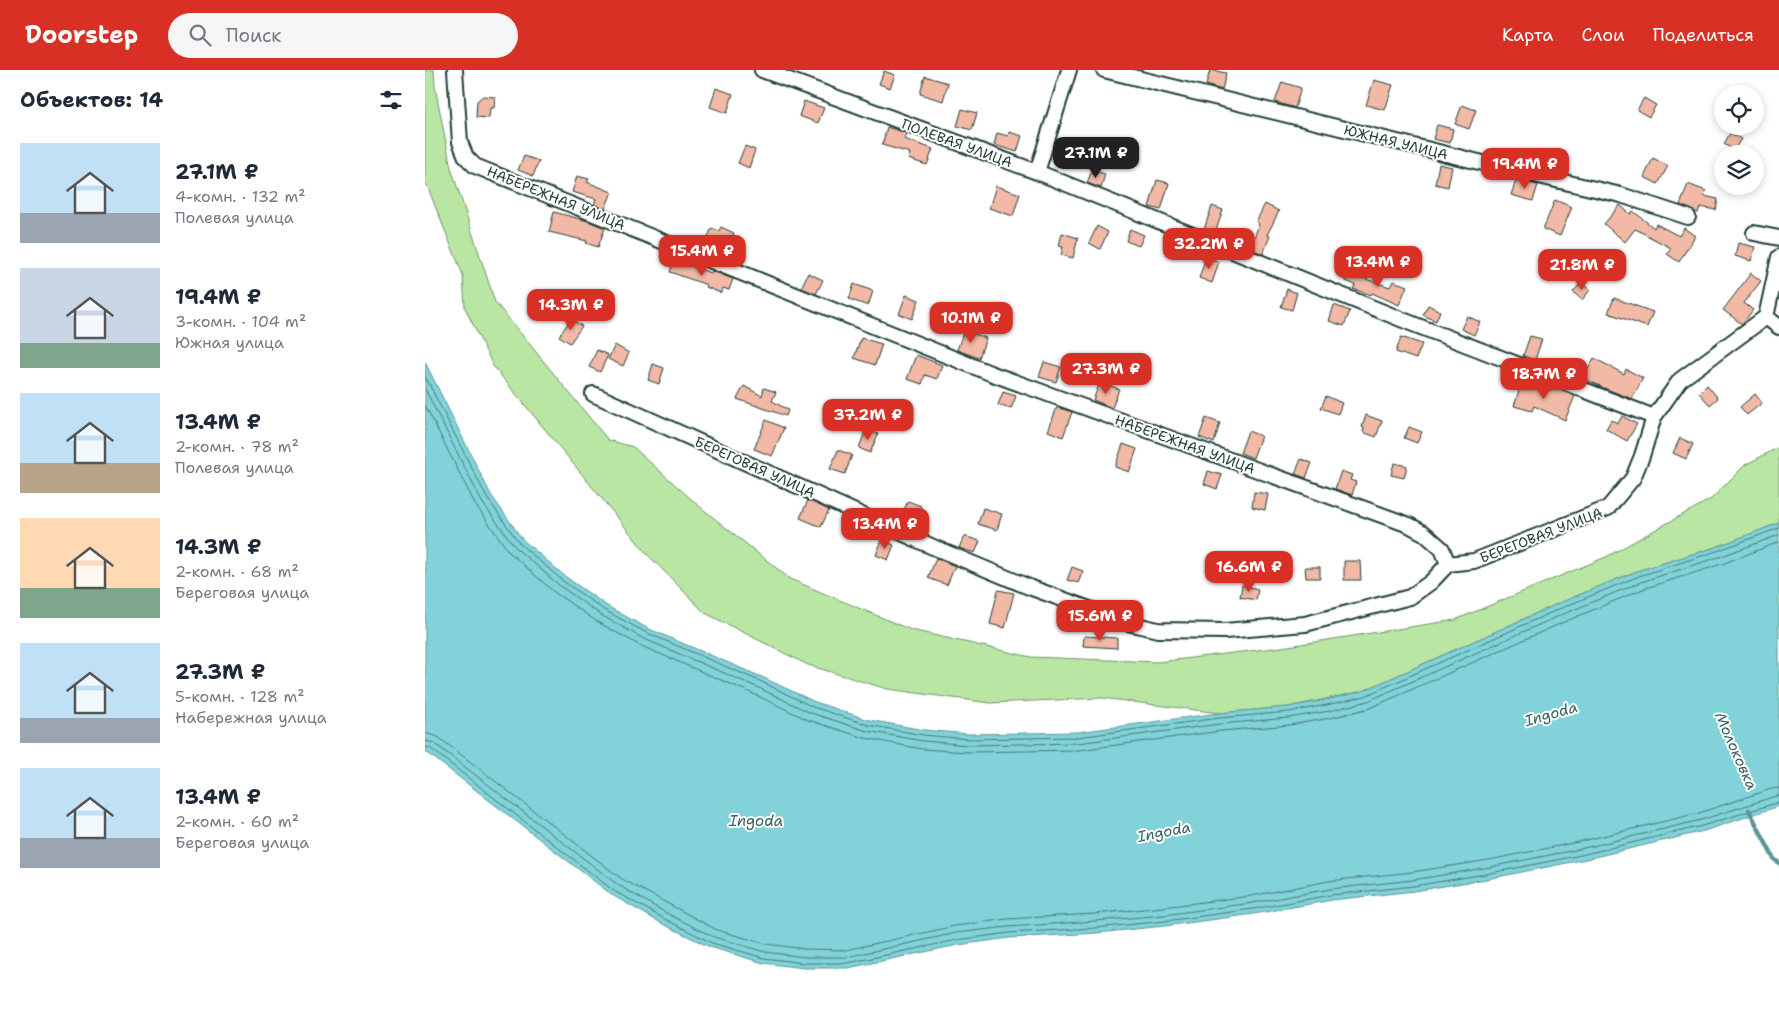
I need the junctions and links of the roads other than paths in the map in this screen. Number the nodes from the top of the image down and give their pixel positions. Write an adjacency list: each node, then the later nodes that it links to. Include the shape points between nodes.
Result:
1 (455, 70): 14 (street, НАБЕРЕЖНАЯ УЛИЦА, via 460,142 466,157 475,166 991,373 1409,525 1442,549)
2 (762, 70): 5 (street, ПОЛЕВАЯ УЛИЦА)
3 (1069, 70): 5 (street)
4 (1104, 70): 6 (street, ЮЖНАЯ УЛИЦА, via 1621,194)
5 (1037, 172): 13 (street, ПОЛЕВАЯ УЛИЦА, via 1413,324)
6 (1688, 217)
7 (1754, 233): 8 (street)
8 (1779, 238)
9 (1779, 257): 10 (street)
10 (1766, 317): 11 (street); 13 (street, БЕРЕГОВАЯ УЛИЦА, via 1680,380)
11 (1779, 327)
12 (593, 394): 14 (street, БЕРЕГОВАЯ УЛИЦА, via 968,562 1127,623 1158,630 1225,631 1305,624 1410,597 1431,582)
13 (1654, 417): 14 (street, БЕРЕГОВАЯ УЛИЦА, via 1633,478 1608,508 1474,561)
14 (1447, 564)

